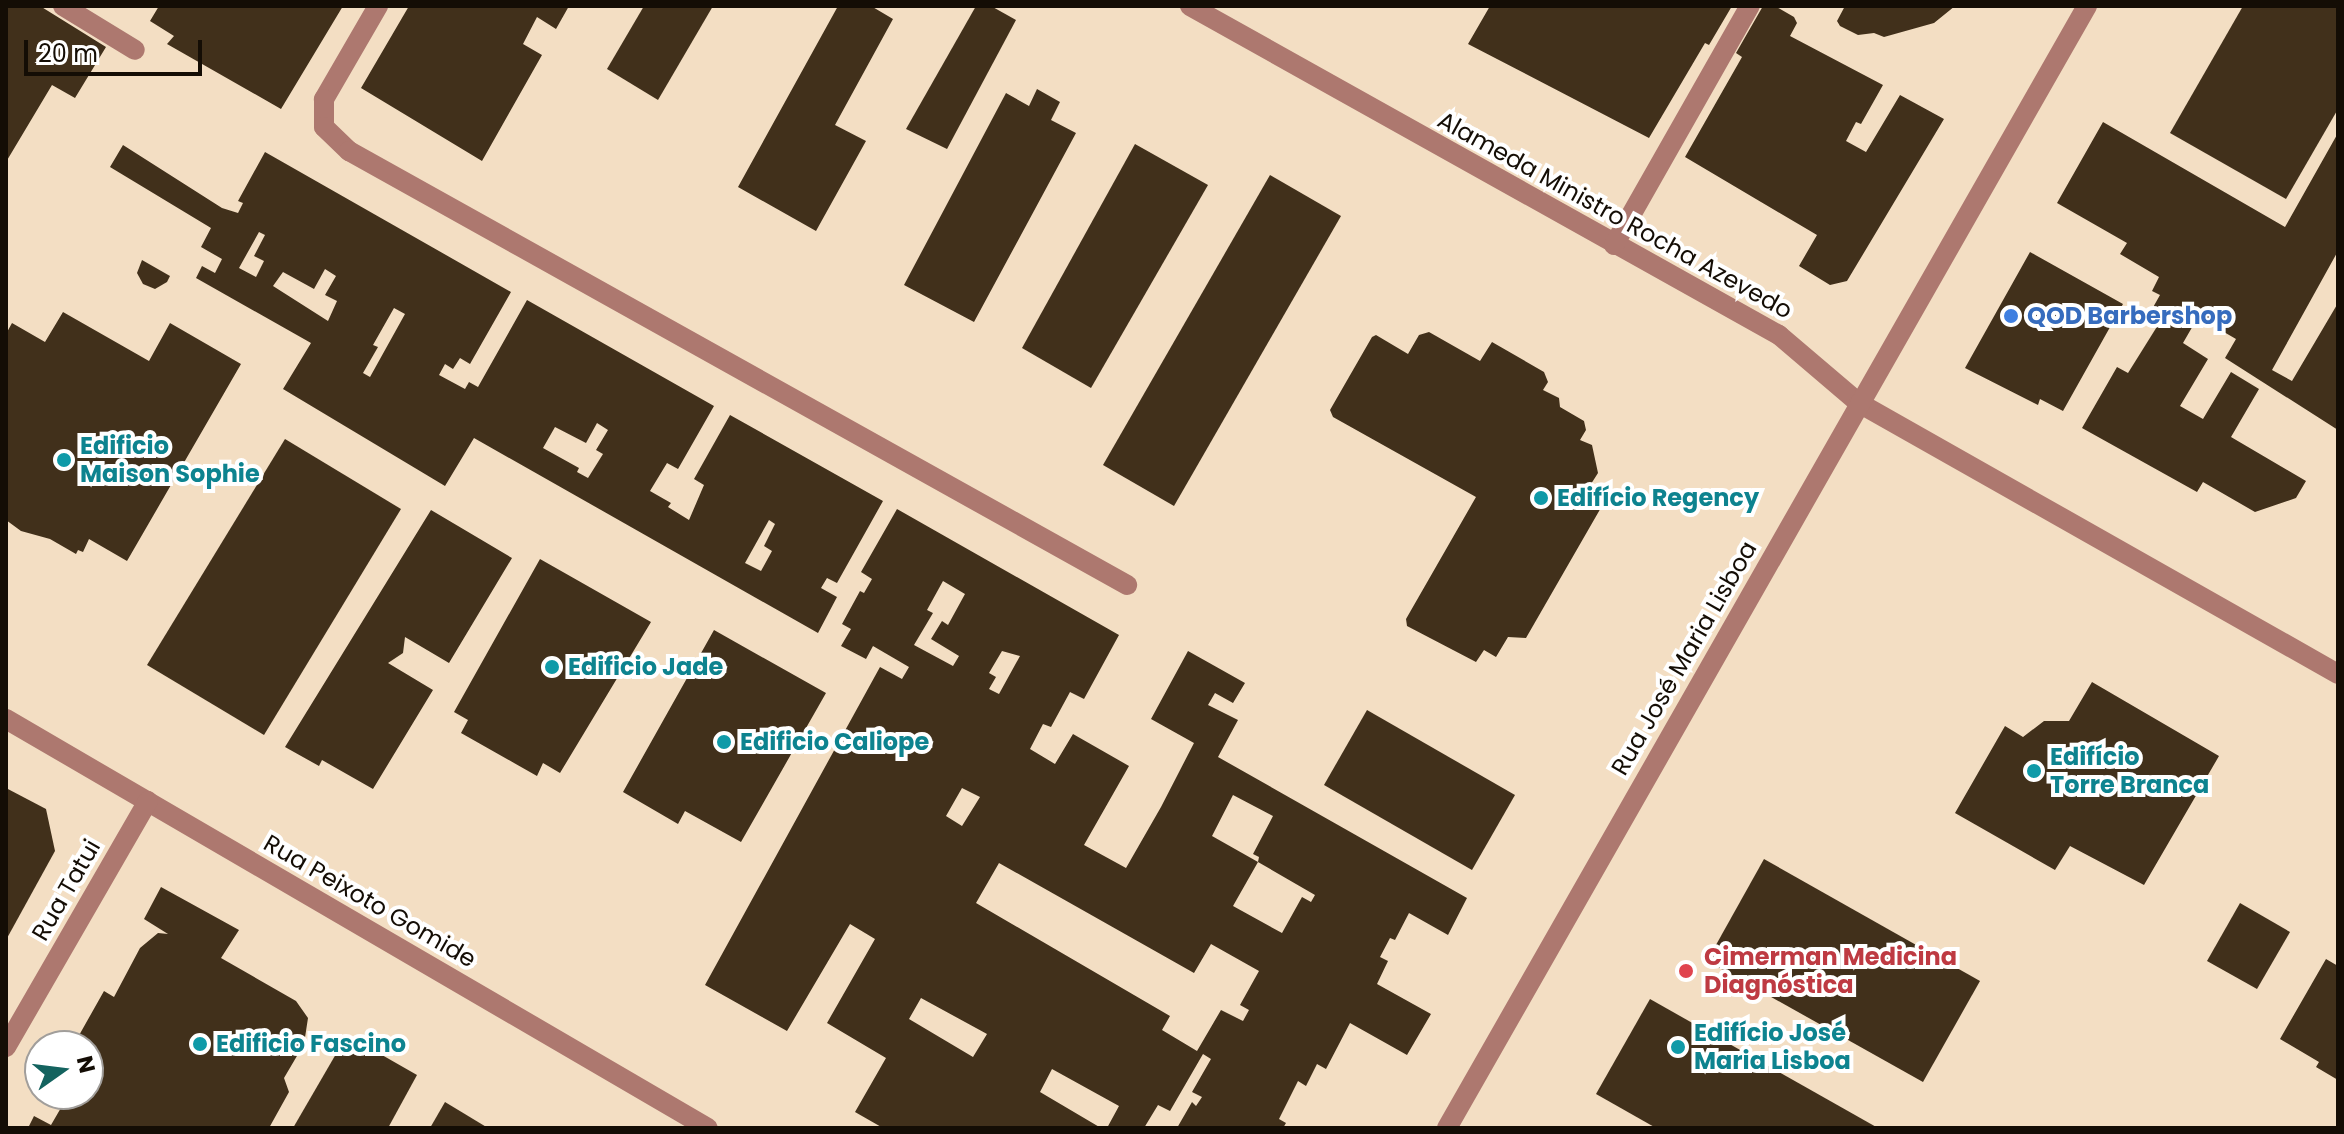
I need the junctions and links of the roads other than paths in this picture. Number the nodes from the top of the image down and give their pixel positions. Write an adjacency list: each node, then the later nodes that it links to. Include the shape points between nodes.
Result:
1 (63, 6): 6 (street)
2 (378, 6): 9 (street, via 324,99 324,127 349,151)
3 (1190, 6): 7 (street, Alameda Ministro Rocha Azevedo)
4 (1750, 6): 7 (street)
5 (2087, 6): 8 (street, Rua José Maria Lisboa)
6 (135, 50)
7 (1614, 245): 8 (street, Alameda Ministro Rocha Azevedo, via 1779,335)
8 (1859, 403): 10 (street, Alameda Ministro Rocha Azevedo); 15 (street, Rua José Maria Lisboa)
9 (1127, 585)
10 (2338, 674)
11 (6, 719): 12 (street, Rua Peixoto Gomide)
12 (148, 801): 13 (street, Rua Tatui); 14 (street, Rua Peixoto Gomide)
13 (6, 1047)
14 (708, 1128)
15 (1447, 1128)

